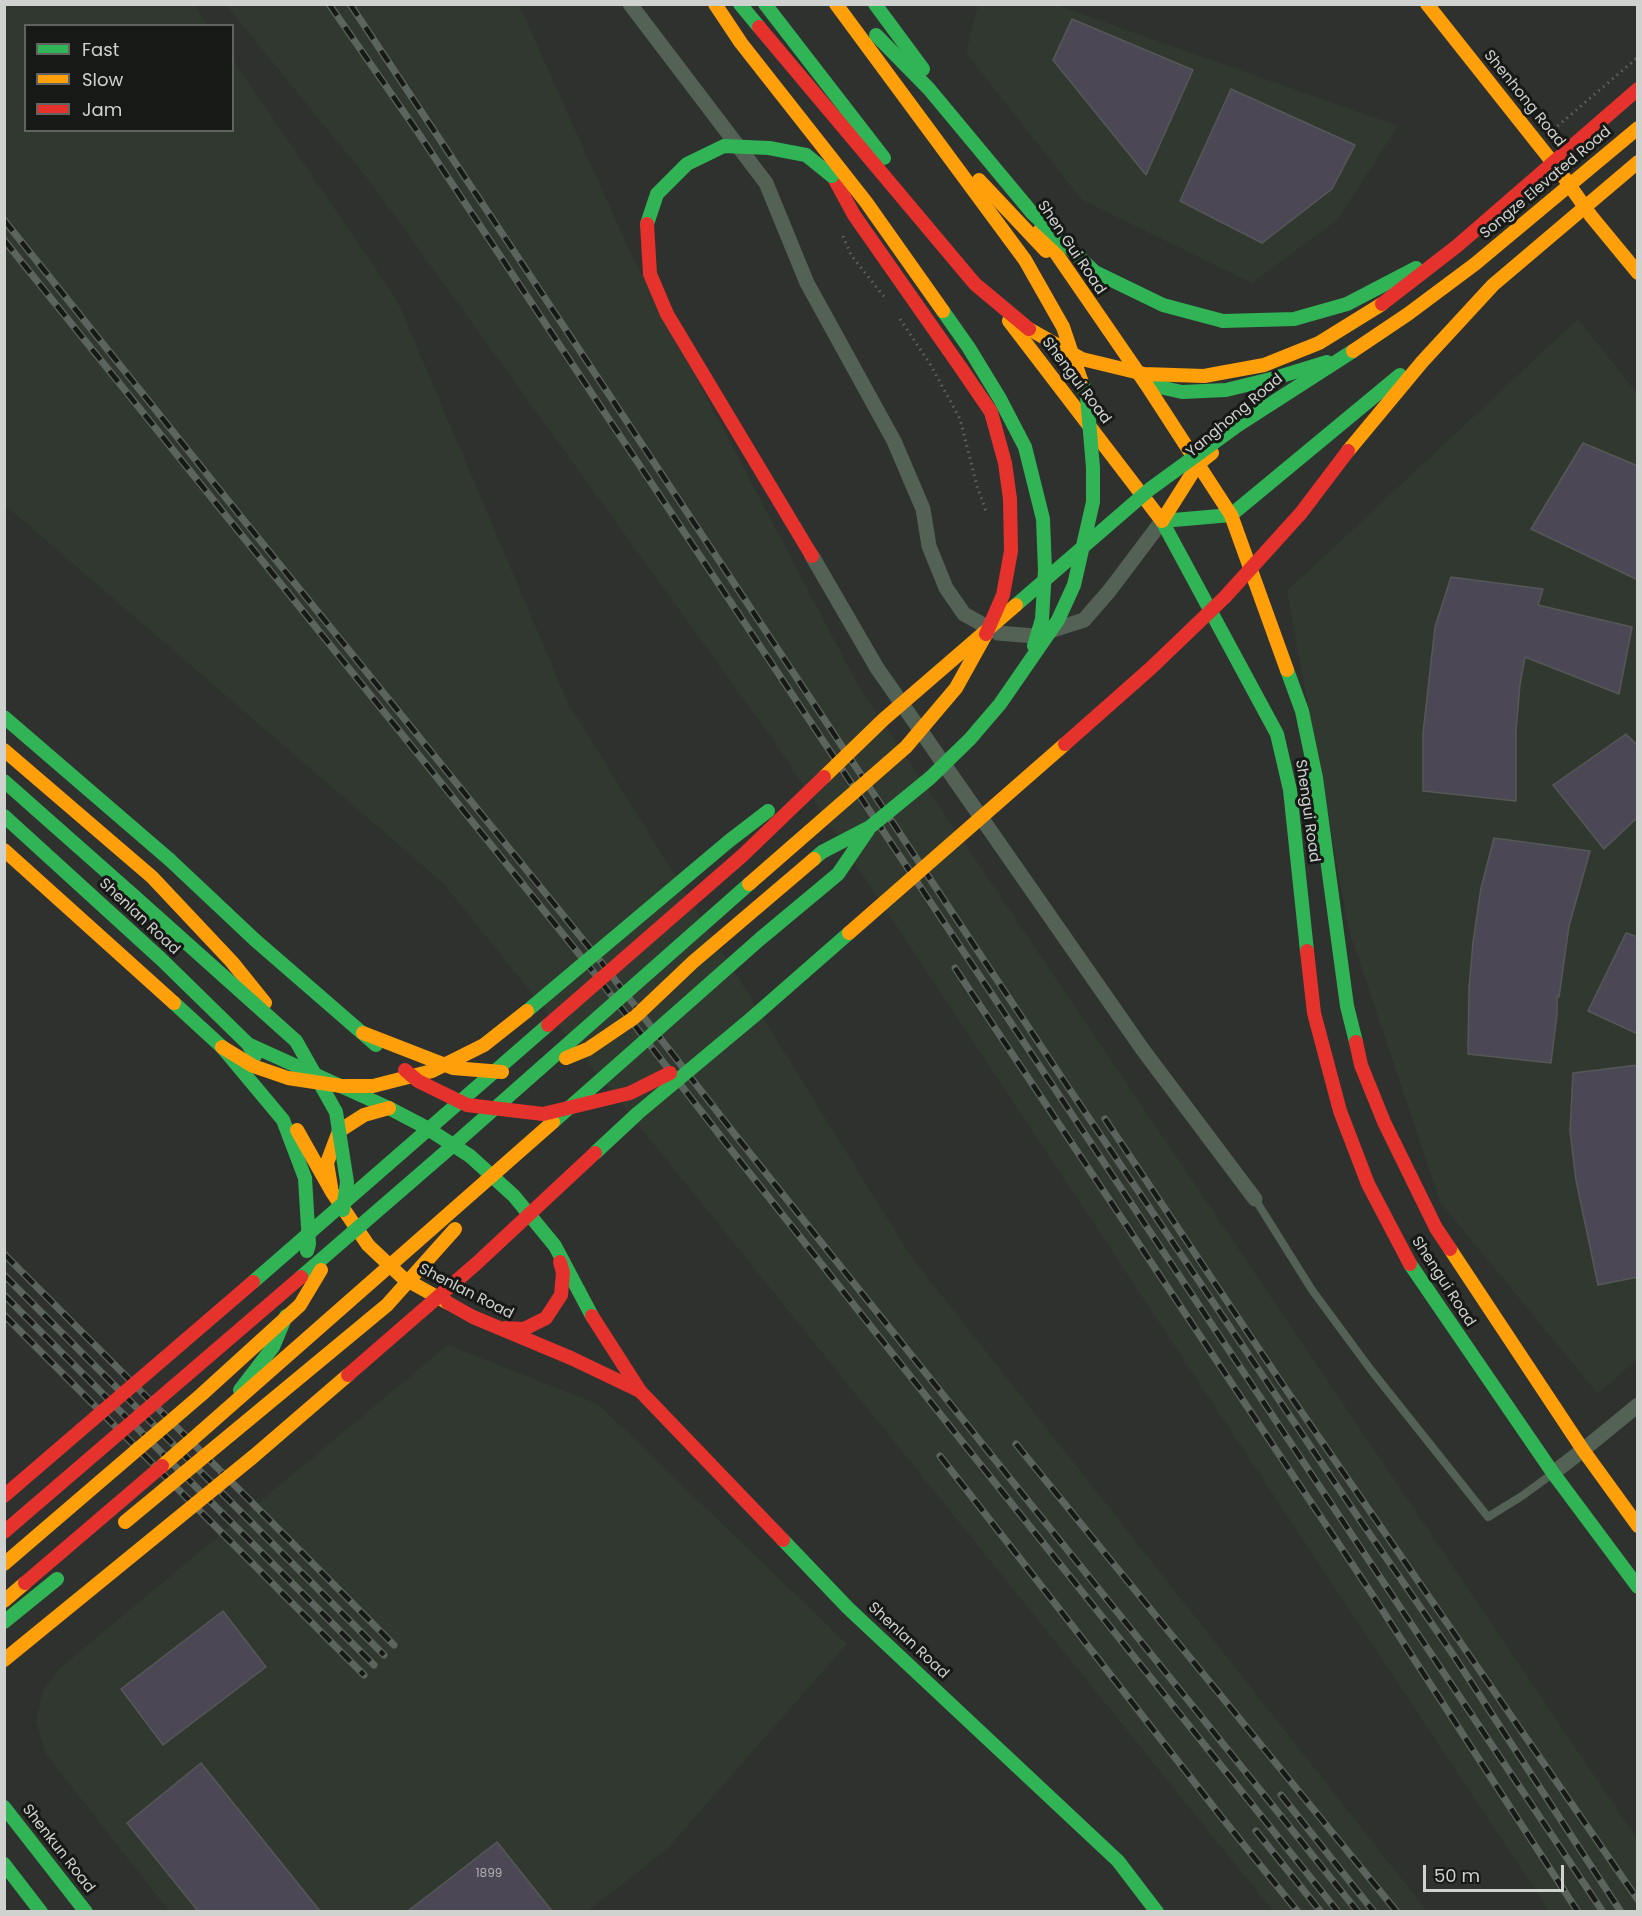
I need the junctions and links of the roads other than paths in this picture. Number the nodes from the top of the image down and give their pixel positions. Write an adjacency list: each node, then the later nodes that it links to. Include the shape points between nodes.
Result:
1 (630, 4): 29 (street, via 766,183 807,283 894,441 922,509 929,546 946,588 964,614 998,633 1034,636 1084,620)
2 (715, 4): 20 (main road, bridge)
3 (733, 4): 12 (main road)
4 (740, 4): 22 (main road, bridge, via 975,284 1024,326 1082,358 1144,374 1204,376 1264,365 1319,343 1375,309)
5 (822, 4): 23 (main road, via 887,83)
6 (836, 4): 31 (main road, bridge, via 1025,260 1063,327 1087,397 1093,502 1074,585 1058,620)
7 (845, 4): 22 (main road, bridge, via 929,89 1033,214 1095,272 1163,305 1223,321 1294,319 1347,304)
8 (875, 4): 23 (main road, Shen Gui Road)
9 (1427, 4): 18 (main road, Shenhong Road)
10 (769, 10): 12 (main road); 29 (main road, Shengui Road)
11 (1638, 89): 22 (main road, bridge)
12 (801, 96): 59 (main road, bridge, via 816,146 854,215 991,412 1005,463 1011,551 1003,595 982,644 956,688 906,747 450,1148)
13 (1638, 107): 14 (main road, Yanghong Road)
14 (1619, 123): 16 (main road); 18 (main road, Yanghong Road)
15 (1638, 128): 33 (main road, Songze Elevated Road, bridge, via 1475,264 1408,314 1238,425 1150,489)
16 (1638, 146)
17 (1638, 162): 41 (main road, bridge, via 1493,285 1414,371 1301,513 1225,597 1143,676)
18 (1561, 173): 21 (main road, Shenhong Road); 25 (main road, Yanghong Road)
19 (1638, 178): 21 (main road)
20 (866, 202): 30 (main road, bridge, via 806,155 770,148 724,146 687,164 657,194 646,227 650,274 668,314); 31 (main road, bridge, via 969,348 1025,447 1044,519 1045,570 1042,619)
21 (1591, 216): 24 (main road, Shenhong Road); 28 (main road)
22 (1457, 246)
23 (1066, 270): 26 (main road, Shen Gui Road)
24 (1638, 273)
25 (1327, 362): 26 (main road, via 1226,390 1182,392); 27 (main road, Yanghong Road)
26 (1146, 384): 27 (main road, Shen Gui Road)
27 (1198, 464): 28 (main road, Shen Gui Road); 29 (main road, Yanghong Road)
28 (1232, 515): 29 (main road); 55 (main road, Shengui Road, via 1302,711 1316,778 1347,1006 1361,1065 1436,1228)
29 (1162, 521): 56 (main road, Shengui Road, via 1277,734 1290,790 1314,1013 1340,1111 1368,1184 1407,1262)
30 (812, 556): 49 (street, via 877,668 1143,1050)
31 (1029, 664): 37 (main road, bridge, via 970,739)
32 (4, 717): 40 (main road, bridge, via 171,860)
33 (884, 719): 45 (main road, bridge, via 729,840 484,1045 432,1071 373,1086 341,1086 288,1078 253,1065); 57 (main road, bridge, via 743,855)
34 (4, 750): 39 (main road)
35 (4, 781): 43 (main road, bridge)
36 (4, 816): 44 (main road, Shenlan Road)
37 (870, 827): 42 (main road, bridge, via 822,852 635,1017 588,1049 544,1067 496,1073 453,1068); 47 (main road, bridge, via 838,874)
38 (4, 850): 45 (main road)
39 (152, 877): 40 (main road, bridge); 43 (main road, bridge, via 232,962)
40 (255, 940): 42 (main road, bridge)
41 (753, 1017): 42 (main road, bridge, via 695,1060 630,1093 543,1114 467,1105 418,1081); 66 (main road, bridge, via 638,1113 477,1263 254,1456)
42 (363, 1034)
43 (296, 1041): 61 (main road, bridge, via 336,1113 347,1182 337,1246 300,1305)
44 (248, 1044): 46 (main road, Shenlan Road); 48 (main road, Shenlan Road)
45 (222, 1047): 54 (main road, bridge, via 283,1120 305,1178 309,1244 293,1300 273,1347)
46 (389, 1108): 48 (main road, via 364,1115 339,1131 327,1163); 50 (main road, Shenlan Road, via 470,1156 514,1196)
47 (542, 1133): 54 (main road, bridge); 60 (main road, bridge, via 387,1305)
48 (332, 1192): 51 (main road, Shenlan Road, via 368,1245 403,1278)
49 (1255, 1199): 56 (lane, via 1312,1290 1488,1517)
50 (555, 1246): 51 (main road, via 563,1273 561,1295 546,1318 524,1329); 52 (main road, Shenlan Road, via 598,1327)
51 (499, 1328): 52 (main road, Shenlan Road)
52 (640, 1391): 71 (main road, Shenlan Road, via 848,1608 1118,1861)
53 (1638, 1405): 55 (street)
54 (217, 1419): 64 (main road, bridge)
55 (1583, 1450): 56 (street); 58 (main road, Shengui Road)
56 (1553, 1473): 63 (main road, Shengui Road)
57 (4, 1496)
58 (1638, 1526)
59 (4, 1532)
60 (114, 1532)
61 (4, 1564)
62 (68, 1569): 65 (main road, bridge)
63 (1638, 1587)
64 (4, 1601)
65 (4, 1622)
66 (4, 1660)
67 (4, 1807): 70 (main road, Shenkun Road)
68 (4, 1864): 69 (main road)
69 (41, 1911)
70 (87, 1911)
71 (1157, 1911)

